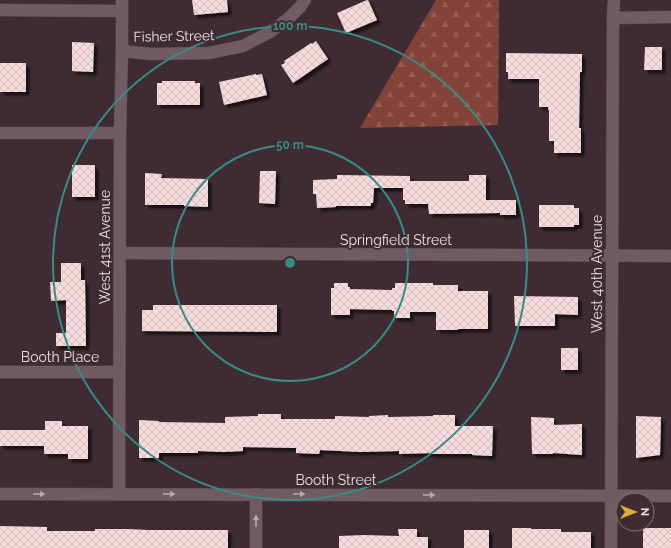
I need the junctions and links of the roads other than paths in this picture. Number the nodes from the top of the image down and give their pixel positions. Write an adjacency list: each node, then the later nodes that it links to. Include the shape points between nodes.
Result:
1 (305, 0): 7 (street, Fisher Street, via 289,18 270,32 243,46 209,53)
2 (614, 0): 6 (street, West 40th Avenue)
3 (122, 5): 4 (street, Fisher Street); 7 (street, West 41st Avenue)
4 (0, 10)
5 (671, 17): 6 (street)
6 (613, 18): 11 (street, West 40th Avenue)
7 (122, 52): 9 (street, West 41st Avenue)
8 (0, 133): 9 (street)
9 (120, 133): 10 (street, West 41st Avenue)
10 (120, 253): 11 (street, Springfield Street); 14 (street, West 41st Avenue)
11 (612, 256): 12 (street, Springfield Street); 18 (street, West 40th Avenue)
12 (671, 256)
13 (0, 372): 14 (street, Booth Place)
14 (119, 372): 16 (street, West 41st Avenue)
15 (0, 494): 16 (street, Booth Street, one-way to 16)
16 (119, 494): 17 (street, Booth Street, one-way to 17)
17 (256, 494): 18 (street, Booth Street, one-way to 18); 20 (street, one-way to 17)
18 (611, 496): 19 (street, Booth Street); 21 (street, West 40th Avenue)
19 (671, 496)
20 (256, 548)
21 (611, 548)

